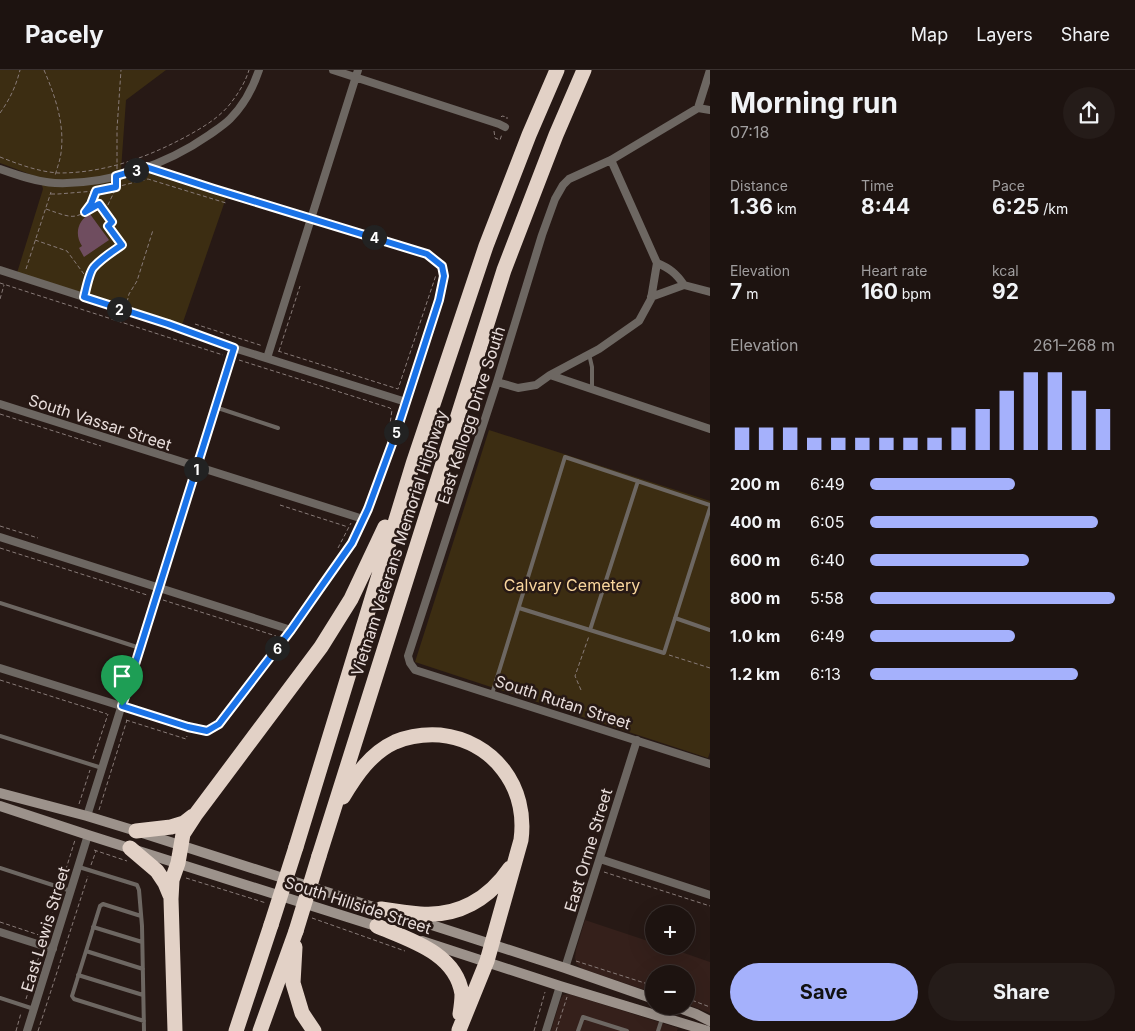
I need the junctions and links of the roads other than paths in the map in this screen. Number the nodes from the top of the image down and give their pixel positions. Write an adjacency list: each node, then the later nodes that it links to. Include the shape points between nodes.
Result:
1 (259, 70): 11 (street, via 254,86 230,120 176,156)
2 (333, 70): 6 (street)
3 (557, 70): 30 (highway, Vietnam Veterans Memorial Highway, via 486,246)
4 (584, 70): 54 (highway, Vietnam Veterans Memorial Highway, via 504,270)
5 (710, 70): 7 (street)
6 (357, 74): 9 (street); 13 (street)
7 (698, 108): 8 (street); 10 (street)
8 (710, 110)
9 (505, 128)
10 (611, 160): 14 (street); 23 (street, East Kellogg Drive South, via 570,179 555,199)
11 (146, 167): 12 (street, via 84,182 54,182); 13 (street)
12 (0, 168)
13 (311, 218): 21 (street); 25 (street, via 427,254 442,266 444,276 439,300)
14 (657, 263): 16 (street, via 674,272); 18 (street)
15 (0, 270): 19 (street)
16 (684, 285): 17 (street); 18 (street)
17 (710, 292)
18 (651, 297): 20 (street, via 638,321)
19 (234, 348): 21 (street); 27 (street)
20 (589, 354): 22 (street); 24 (lane)
21 (267, 358): 25 (street)
22 (550, 375): 23 (street, via 536,385 518,388); 24 (street)
23 (497, 382): 44 (street, East Kellogg Drive South, via 408,656)
24 (592, 389): 29 (street)
25 (406, 402): 34 (street)
26 (0, 404): 31 (street, South Vassar Street)
27 (215, 407): 28 (lane); 31 (street)
28 (278, 428)
29 (710, 429)
30 (413, 464): 55 (highway, via 351,599 321,647); 98 (highway, Vietnam Veterans Memorial Highway, bridge, via 296,848)
31 (197, 467): 34 (street, South Vassar Street); 36 (street)
32 (638, 481): 33 (lane); 38 (lane, via 565,457); 41 (lane)
33 (710, 506): 39 (lane)
34 (363, 519): 40 (street, via 352,543)
35 (0, 537): 36 (street)
36 (159, 588): 40 (street); 43 (street)
37 (0, 603): 43 (lane)
38 (519, 608): 41 (lane); 46 (lane)
39 (675, 618): 41 (lane, via 664,654); 42 (lane)
40 (291, 630): 47 (street, via 219,724 207,731)
41 (590, 630)
42 (710, 630)
43 (140, 648): 47 (street)
44 (410, 663): 46 (street, South Rutan Street, via 416,670)
45 (0, 668): 47 (street)
46 (492, 694): 49 (street, South Rutan Street)
47 (122, 706): 51 (street)
48 (0, 736): 51 (lane)
49 (637, 740): 50 (street, South Rutan Street); 62 (street, East Orme Street)
50 (710, 764)
51 (102, 768): 56 (street)
52 (0, 793): 56 (main road, South Hillside Street)
53 (0, 806): 58 (main road, South Hillside Street)
54 (334, 813): 60 (highway, via 361,769 383,749 418,735 452,737 485,752 506,772 521,807 523,822); 73 (highway, Vietnam Veterans Memorial Highway, bridge)
55 (196, 814): 57 (highway, via 184,824); 59 (highway, via 183,834)
56 (87, 816): 57 (main road, South Hillside Street)
57 (136, 831): 59 (main road, South Hillside Street)
58 (88, 835): 61 (main road, South Hillside Street); 64 (street, East Lewis Street)
59 (182, 846): 63 (highway); 69 (main road, South Hillside Street)
60 (517, 854): 69 (highway, via 498,885 465,908 422,914); 76 (highway)
61 (129, 855): 63 (main road, South Hillside Street); 68 (highway, via 157,871 166,883)
62 (600, 859): 67 (street); 80 (street, East Orme Street)
63 (178, 863): 68 (highway, via 172,880); 71 (main road, South Hillside Street)
64 (78, 867): 66 (street, East Lewis Street); 70 (lane, via 137,885)
65 (0, 868): 66 (lane)
66 (71, 891): 77 (street, East Lewis Street)
67 (710, 894)
68 (171, 899): 97 (highway)
69 (382, 909): 76 (main road, South Hillside Street)
70 (141, 916): 72 (lane, via 103,904); 75 (lane)
71 (377, 926): 79 (main road, South Hillside Street); 93 (highway, via 425,947 447,963 457,978 462,995)
72 (93, 927): 75 (lane); 78 (lane)
73 (296, 931): 99 (highway, Vietnam Veterans Memorial Highway); 100 (highway, via 294,983 302,1013)
74 (0, 932): 77 (street)
75 (142, 942): 81 (lane)
76 (492, 944): 79 (highway); 80 (main road, South Hillside Street)
77 (53, 949): 87 (street, East Lewis Street)
78 (86, 951): 81 (lane); 82 (lane)
79 (487, 961): 83 (main road, South Hillside Street); 93 (highway)
80 (567, 964): 85 (main road, South Hillside Street)
81 (143, 968): 84 (lane)
82 (78, 975): 84 (lane); 91 (lane, via 74,999)
83 (560, 986): 90 (main road, South Hillside Street); 101 (street)
84 (143, 995): 91 (lane)
85 (645, 995)
86 (0, 998): 87 (lane)
87 (34, 1009): 95 (street, East Lewis Street)
88 (695, 1014): 92 (main road)
89 (663, 1015): 90 (lane)
90 (662, 1018): 104 (lane); 105 (main road, South Hillside Street)
91 (144, 1021): 96 (lane)
92 (710, 1021)
93 (458, 1030)
94 (619, 1030): 102 (lane, via 583,1017); 103 (lane)
95 (27, 1031)
96 (144, 1031)
97 (174, 1031)
98 (236, 1031)
99 (260, 1031)
100 (314, 1031)
101 (546, 1031)
102 (578, 1031)
103 (628, 1031)
104 (658, 1031)
105 (708, 1031)

